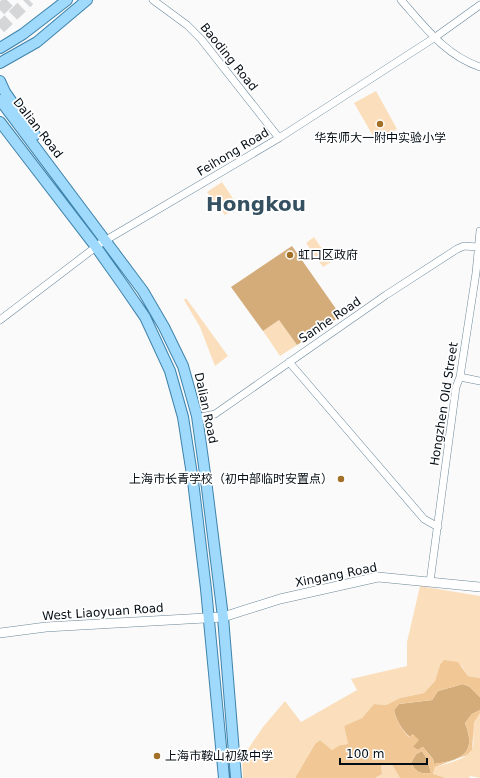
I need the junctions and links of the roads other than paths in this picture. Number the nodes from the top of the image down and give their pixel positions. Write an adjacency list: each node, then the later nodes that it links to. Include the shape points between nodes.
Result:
1 (67, 0): 7 (main road, via 28,31)
2 (87, 0): 8 (main road, via 55,28)
3 (153, 0): 15 (street, Baoding Road, via 187,24 202,40)
4 (401, 0): 6 (street)
5 (480, 5): 6 (street, Feihong Road)
6 (433, 36): 10 (street, via 452,53); 15 (street, Feihong Road)
7 (0, 48)
8 (26, 48): 9 (main road); 11 (main road)
9 (0, 63)
10 (480, 67)
11 (0, 73)
12 (0, 81): 16 (main road, via 28,124)
13 (0, 100): 16 (main road, Dalian Road)
14 (0, 122): 20 (main road, Dalian Road)
15 (279, 138): 18 (street, Feihong Road)
16 (44, 157): 18 (main road, Dalian Road)
17 (480, 231): 19 (street, Hongzhen Old Street)
18 (106, 240): 20 (street, Feihong Road); 25 (main road, Dalian Road, via 143,291 184,366)
19 (478, 246): 22 (street, Sanhe Road, via 457,249); 23 (street, Hongzhen Old Street)
20 (96, 247): 21 (street, Feihong Road); 29 (main road, Dalian Road, via 145,317 162,351 175,388 183,417 193,481)
21 (0, 320)
22 (289, 362): 25 (street, Sanhe Road, via 215,414); 26 (street, via 424,519)
23 (460, 377): 24 (street); 26 (street, Hongzhen Old Street, via 456,388)
24 (480, 381)
25 (197, 418): 30 (main road, Dalian Road)
26 (438, 527): 27 (street, Hongzhen Old Street)
27 (430, 582): 28 (street, Xingang Road); 30 (street, Xingang Road, via 378,577 280,599)
28 (480, 587)
29 (209, 617): 30 (street, Xingang Road); 31 (street, West Liaoyuan Road, via 46,627); 32 (main road, Dalian Road)
30 (223, 617): 33 (main road, Dalian Road)
31 (0, 633)
32 (224, 778)
33 (236, 778)

